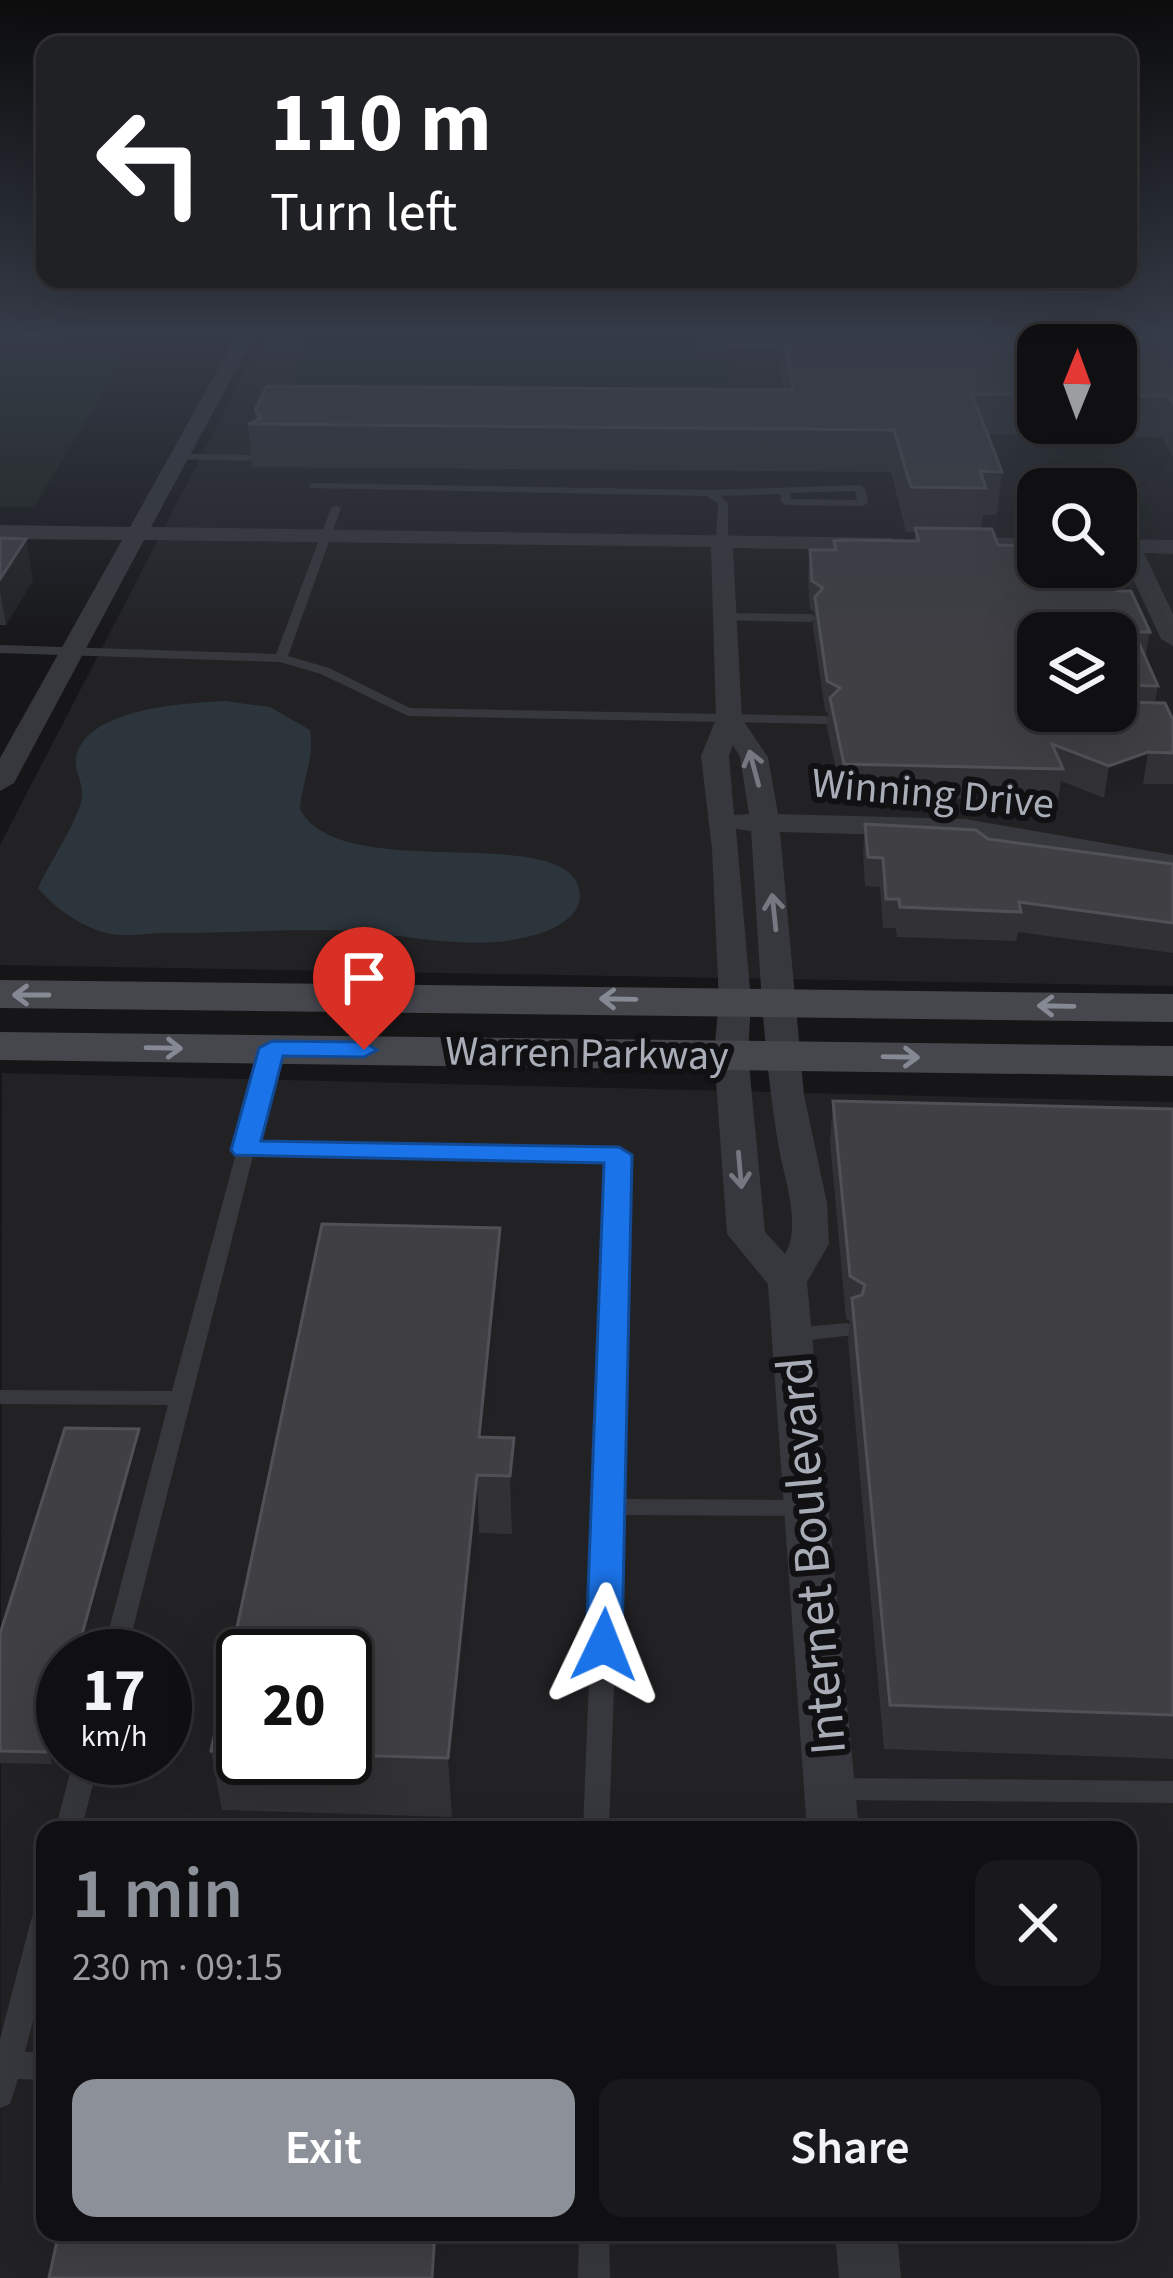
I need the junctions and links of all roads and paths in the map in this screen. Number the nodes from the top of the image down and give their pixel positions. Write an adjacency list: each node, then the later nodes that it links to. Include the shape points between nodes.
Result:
1 (187, 443): 2 (street)
2 (179, 458): 3 (lane); 9 (street)
3 (256, 458)
4 (314, 486): 5 (lane)
5 (710, 493): 6 (lane); 11 (lane, via 723,503)
6 (785, 494): 6 (lane, via 784,487 860,488 863,503 786,502)
7 (336, 508): 10 (lane)
8 (0, 532): 9 (street)
9 (137, 534): 10 (street); 20 (street)
10 (326, 536): 11 (street); 21 (lane)
11 (722, 541): 12 (street); 16 (street)
12 (1017, 545)
13 (1137, 546): 14 (street)
14 (1173, 547)
15 (1137, 573): 18 (street)
16 (725, 616): 17 (lane); 22 (street)
17 (812, 618)
18 (1173, 639)
19 (0, 649): 20 (lane)
20 (73, 650): 21 (lane); 24 (street)
21 (281, 658): 22 (lane, via 408,712)
22 (729, 719): 23 (lane); 25 (street, via 716,756); 26 (street, Internet Boulevard, one-way to 22, via 754,757)
23 (826, 721)
24 (0, 783)
25 (720, 822): 26 (street, Winning Drive); 31 (street)
26 (765, 822): 28 (street, Winning Drive, via 965,828); 32 (street, Internet Boulevard, one-way to 26)
27 (1173, 854): 28 (street, Winning Drive)
28 (1138, 857): 29 (street, Winning Drive)
29 (1173, 864)
30 (0, 994): 31 (main road, Warren Parkway, one-way to 30)
31 (735, 1001): 32 (main road, Warren Parkway); 36 (street)
32 (782, 1002): 33 (main road, Warren Parkway, one-way to 32); 37 (street, Internet Boulevard)
33 (1173, 1008)
34 (0, 1046): 35 (main road, Warren Parkway, one-way to 35)
35 (272, 1048): 36 (main road, Warren Parkway); 39 (lane)
36 (731, 1054): 37 (main road, Warren Parkway); 40 (street, one-way to 40, via 746,1234)
37 (784, 1055): 38 (main road, Warren Parkway, one-way to 38); 40 (street, Internet Boulevard, via 822,1204)
38 (1158, 1057)
39 (245, 1150): 44 (lane); 45 (lane, via 619,1155)
40 (788, 1282): 42 (street, Internet Boulevard)
41 (847, 1330): 42 (lane)
42 (791, 1336): 46 (street, Internet Boulevard)
43 (0, 1397): 44 (lane)
44 (181, 1398): 47 (lane)
45 (609, 1507): 46 (lane); 52 (lane)
46 (807, 1508): 50 (street, Internet Boulevard)
47 (121, 1629)
48 (80, 1785): 51 (lane)
49 (1173, 1792): 50 (lane)
50 (832, 1809)
51 (70, 1821)
52 (596, 1821)
53 (36, 1954): 55 (lane)
54 (36, 2069): 55 (lane)
55 (3, 2081)
56 (594, 2241): 58 (lane)
57 (867, 2241): 59 (street)
58 (594, 2278)
59 (870, 2278)

